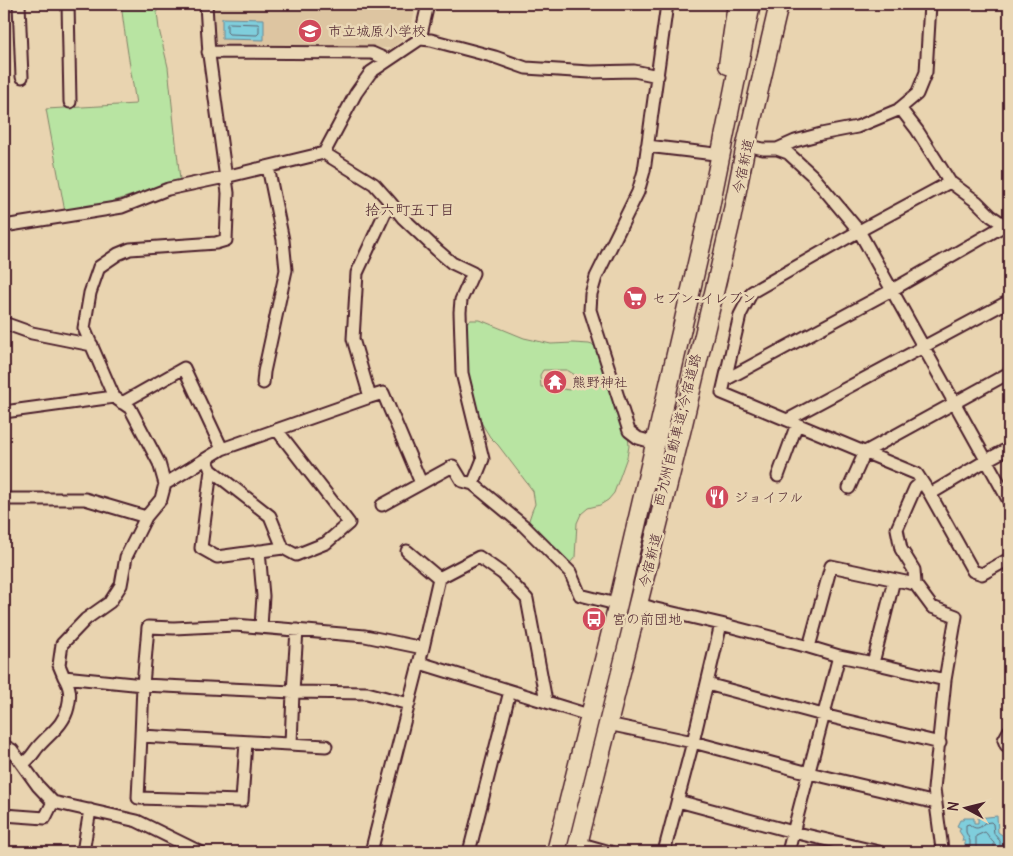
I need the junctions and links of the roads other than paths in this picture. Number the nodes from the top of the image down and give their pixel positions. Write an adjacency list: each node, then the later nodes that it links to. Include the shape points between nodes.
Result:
1 (19, 4): 15 (street)
2 (68, 4): 16 (street)
3 (206, 4): 12 (street)
4 (428, 4): 11 (street)
5 (667, 4): 14 (street)
6 (737, 4): 22 (highway, 今宿新道)
7 (751, 4): 113 (highway, 西九州自動車道;今宿道路, via 707,222)
8 (769, 4): 18 (highway, 西九州自動車道;今宿道路)
9 (777, 4): 18 (highway)
10 (930, 4): 17 (street, via 926,72 917,94)
11 (420, 39): 13 (street); 14 (street, via 526,68 634,71)
12 (208, 52): 13 (street, via 372,53); 24 (street)
13 (388, 60): 21 (street, via 370,72)
14 (658, 76): 19 (street)
15 (22, 77)
16 (70, 102)
17 (900, 108): 20 (street, via 857,127 812,136); 25 (street)
18 (744, 144): 20 (street); 70 (highway, 今宿新道, via 724,254); 107 (highway, 西九州自動車道;今宿道路, via 687,394)
19 (647, 146): 22 (street); 44 (street, via 638,192 596,277 590,310 629,431)
20 (777, 149): 29 (street, via 788,153 813,176)
21 (324, 153): 23 (street); 26 (street, via 374,184)
22 (715, 154): 44 (highway, 今宿新道)
23 (268, 167): 24 (street); 37 (street, via 286,270)
24 (225, 177): 27 (street, via 168,189 122,207); 33 (street, via 228,193 226,240 130,249 100,267 90,293 84,328)
25 (950, 182): 28 (street); 29 (street)
26 (390, 202): 38 (street, via 357,273 353,339); 55 (street, via 452,263 473,273 461,300 460,312 462,373 483,459)
27 (4, 226)
28 (1007, 226): 30 (street)
29 (859, 231): 30 (street); 36 (street, via 752,292 740,315)
30 (892, 290): 34 (street); 36 (street)
31 (1009, 301): 34 (street)
32 (4, 323): 33 (street, via 32,334)
33 (92, 345): 39 (street)
34 (924, 346): 40 (street); 42 (street)
35 (1009, 373): 40 (street)
36 (725, 380): 42 (street, via 722,393)
37 (263, 383)
38 (370, 397): 43 (street); 53 (street, via 383,394)
39 (118, 400): 41 (street); 46 (street, via 184,368); 54 (street, via 130,408 159,463)
40 (955, 402): 47 (street); 49 (street)
41 (4, 412)
42 (792, 422): 47 (street); 51 (street)
43 (277, 430): 46 (street); 62 (street, via 349,523 326,542 296,555)
44 (652, 442): 69 (highway, 今宿新道)
45 (1009, 448): 49 (street)
46 (222, 449): 48 (street)
47 (865, 452): 52 (street, via 917,474); 56 (street)
48 (206, 459): 50 (street); 54 (street)
49 (987, 460): 57 (street); 59 (street)
50 (212, 470): 62 (street, via 270,516); 63 (street, via 201,548 217,557)
51 (778, 476)
52 (922, 482): 57 (street); 68 (street, via 915,488 897,528 901,549 914,570)
53 (421, 483): 55 (street, via 453,466 462,481); 60 (street)
54 (165, 484): 61 (street, via 161,499)
55 (473, 484): 69 (street, via 524,526 570,572 580,594)
56 (849, 488)
57 (930, 494): 65 (street, via 973,571 982,574)
58 (4, 499): 61 (street, via 84,498)
59 (1009, 501)
60 (382, 505)
61 (146, 517): 79 (street, via 126,557 121,585 114,596 62,644 59,665)
62 (283, 548): 63 (street)
63 (259, 551): 72 (street, via 263,596)
64 (407, 551): 66 (street)
65 (1009, 559)
66 (439, 578): 75 (street); 85 (street, via 479,557 503,574 527,599)
67 (894, 580): 68 (street); 74 (street, via 831,566); 78 (street)
68 (915, 584): 80 (street, via 932,607 956,616)
69 (612, 603): 87 (highway, 今宿新道)
70 (639, 604): 71 (street); 89 (highway, 今宿新道)
71 (721, 624): 74 (street); 81 (street)
72 (260, 627): 73 (street); 82 (street, via 148,627)
73 (297, 630): 75 (street, via 365,636); 84 (street)
74 (809, 647): 76 (street)
75 (423, 648): 77 (street)
76 (839, 656): 78 (street); 88 (street)
77 (420, 663): 83 (street); 86 (street)
78 (873, 663): 80 (street)
79 (64, 677): 82 (street); 99 (street, via 70,700 66,716)
80 (945, 680): 94 (street)
81 (707, 684): 88 (street); 93 (street)
82 (143, 685): 84 (street); 91 (street)
83 (510, 691): 85 (street); 111 (street)
84 (293, 692): 86 (street, via 367,693); 95 (street)
85 (546, 701): 87 (street)
86 (409, 704): 110 (street)
87 (582, 713): 112 (highway, 今宿新道)
88 (823, 714): 94 (street); 100 (street)
89 (608, 724): 93 (street); 107 (highway, 今宿新道)
90 (1009, 731): 98 (street, via 1004,740)
91 (141, 736): 92 (street); 92 (street, via 138,798 242,802)
92 (246, 742): 95 (street)
93 (693, 742): 100 (street); 101 (street)
94 (940, 743): 103 (street, via 934,789)
95 (291, 744): 97 (street)
96 (4, 746): 99 (street, via 12,750)
97 (326, 746)
98 (1009, 747)
99 (22, 764): 102 (street)
100 (809, 773): 103 (street); 106 (street)
101 (678, 801): 106 (street); 115 (street)
102 (53, 802): 104 (street); 105 (street, via 45,818)
103 (936, 803): 118 (street)
104 (90, 810): 108 (street); 109 (street, via 137,821)
105 (4, 815)
106 (793, 832): 116 (street); 117 (street)
107 (575, 849): 114 (street)
108 (83, 852)
109 (200, 852)
110 (372, 852)
111 (469, 852)
112 (549, 852)
113 (556, 852)
114 (610, 852)
115 (664, 852)
116 (788, 852)
117 (879, 852)
118 (940, 852)

